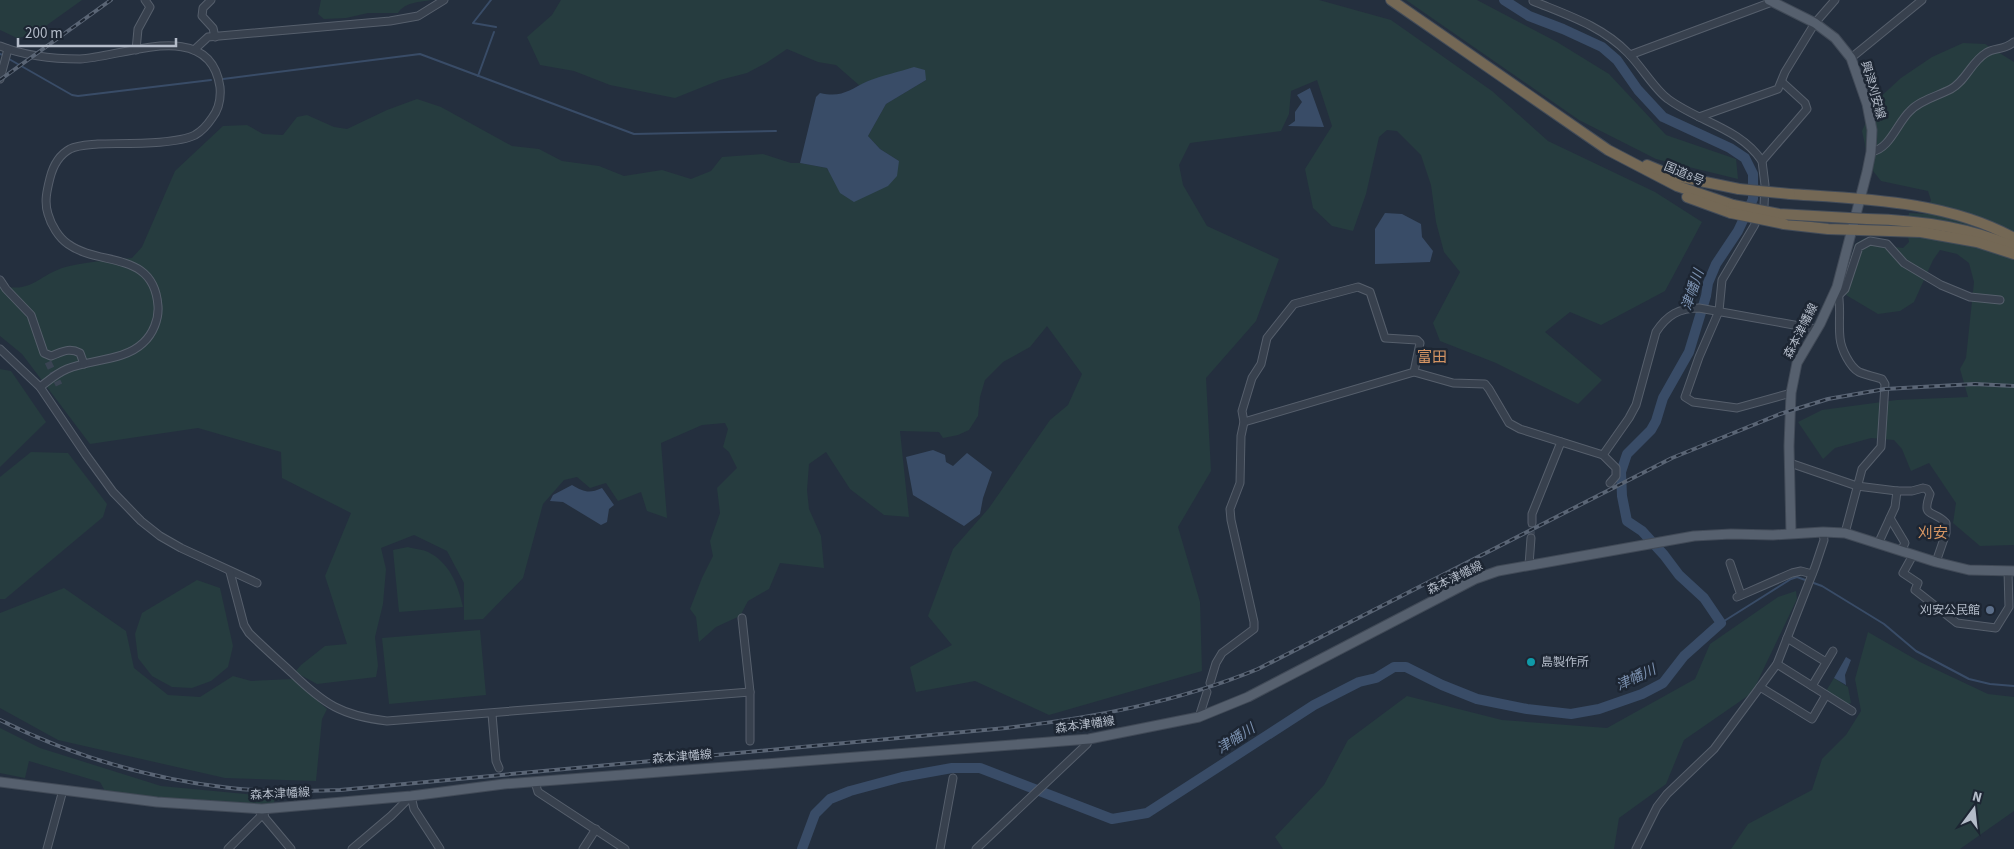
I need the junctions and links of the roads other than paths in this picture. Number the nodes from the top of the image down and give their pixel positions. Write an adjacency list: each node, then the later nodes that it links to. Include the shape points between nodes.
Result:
1 (145, 0): 13 (street, via 149,3 149,11 138,29)
2 (211, 0): 10 (street, via 203,8 202,16 213,28)
3 (444, 0): 10 (street, via 418,16 390,21)
4 (1391, 0): 21 (highway, 国道8号)
5 (1536, 0): 16 (street, via 1533,1 1597,28 1614,38)
6 (1834, 0): 9 (street)
7 (1922, 0): 17 (street)
8 (1771, 1): 9 (main road, 興津刈安線); 16 (street)
9 (1815, 23): 17 (main road, 興津刈安線, via 1835,38); 19 (street)
10 (214, 37): 14 (street)
11 (2014, 42): 22 (street, via 2006,48 1987,52 1953,88 1911,109 1882,148)
12 (0, 46): 15 (street)
13 (136, 50): 14 (street, via 172,45); 15 (street, via 80,58)
14 (194, 50): 36 (street, via 212,65 220,89 216,113 196,135 70,149 57,160 50,175 45,202 60,237 82,252 132,265 151,282 157,300 156,321 150,336 142,344 126,353)
15 (7, 55): 18 (street)
16 (1630, 55): 20 (street, via 1667,99)
17 (1851, 58): 22 (main road, 興津刈安線, via 1867,104 1872,130)
18 (0, 79)
19 (1782, 82): 20 (street, via 1778,89); 23 (street, via 1805,103 1807,109)
20 (1699, 117): 23 (street, via 1737,136 1754,149)
21 (1581, 131): 24 (highway, bridge, via 1626,156 1671,175 1739,189); 25 (highway, 国道8号, via 1644,170)
22 (1871, 152): 24 (main road, 興津刈安線)
23 (1762, 161): 33 (street, via 1764,206 1722,280)
24 (1860, 199): 26 (main road, 森本津幡線); 27 (highway, via 1924,207 1960,216)
25 (1732, 209): 26 (highway, bridge, via 1784,224); 28 (highway, 国道8号, bridge, via 1921,223 1978,234)
26 (1852, 230): 29 (highway, via 1921,232 1977,242); 31 (main road, 森本津幡線)
27 (2014, 238)
28 (2014, 247)
29 (2014, 254)
30 (0, 280): 36 (street, via 31,315 44,353 51,356 68,349 75,350 80,353)
31 (1838, 291): 32 (street, via 1845,289 1859,247 1870,241 1887,244 1904,263 1940,285 1970,297); 34 (main road, 森本津幡線); 45 (street, via 1840,338 1853,368 1882,379 1885,384 1881,447 1864,465)
32 (2000, 300)
33 (1715, 310): 34 (street); 39 (street, via 1685,397 1687,400 1737,408); 42 (street, via 1687,308 1671,314 1656,332 1636,405)
34 (1816, 329): 39 (main road, 森本津幡線, via 1797,363)
35 (0, 348): 38 (street)
36 (84, 364): 38 (street, via 65,370)
37 (1414, 372): 40 (street); 40 (street, via 1420,343 1417,340 1385,338 1370,292 1358,288 1294,304 1267,338 1242,411); 41 (street, via 1453,383 1484,384 1509,423)
38 (40, 387): 60 (street, via 86,455 140,521 181,548)
39 (1791, 393): 43 (main road, 森本津幡線)
40 (1244, 422): 68 (street, via 1240,436 1240,483 1230,509 1254,628 1222,653)
41 (1561, 442): 42 (street); 48 (street, via 1532,514)
42 (1603, 455): 44 (street, via 1616,468 1616,476)
43 (1790, 463): 45 (street); 50 (main road, 森本津幡線)
44 (1610, 483)
45 (1857, 486): 46 (street); 51 (street)
46 (1897, 491): 47 (street); 56 (street, via 1929,490 1928,513 1946,523)
47 (1890, 518): 53 (street); 54 (street, via 1905,543)
48 (1532, 523)
49 (1823, 532): 50 (main road); 51 (main road); 61 (street, via 1824,540)
50 (1792, 533): 58 (main road, 森本津幡線, via 1694,536)
51 (1845, 533): 53 (main road)
52 (1531, 538): 58 (street)
53 (1878, 544): 54 (main road)
54 (1901, 551): 55 (main road)
55 (1913, 555): 56 (main road); 59 (street, via 1903,573 1918,582 1915,590 1958,623 1996,628 2009,607)
56 (1936, 562): 59 (main road, via 1969,570)
57 (1730, 563): 61 (street, via 1739,596 1792,572 1801,571)
58 (1529, 565): 76 (main road, 森本津幡線, via 1475,579 1248,697)
59 (2011, 571)
60 (230, 572): 62 (street); 75 (street, via 249,633 309,691 328,704 356,716 387,721)
61 (1811, 578): 64 (street)
62 (257, 583)
63 (742, 618): 71 (street)
64 (1787, 638): 66 (street); 67 (street)
65 (1833, 651): 66 (street)
66 (1826, 662): 69 (street)
67 (1777, 664): 69 (street); 70 (street)
68 (1210, 683)
69 (1812, 686): 73 (street)
70 (1760, 688): 73 (street, via 1812,719); 96 (street, via 1714,749 1667,794)
71 (750, 692): 75 (street); 78 (street)
72 (1206, 692): 76 (street)
73 (1826, 695): 74 (street)
74 (1852, 711)
75 (492, 714): 79 (street)
76 (1199, 717): 77 (main road, 森本津幡線)
77 (1089, 739): 82 (main road, 森本津幡線); 95 (street)
78 (750, 741)
79 (499, 768)
80 (953, 778): 94 (street)
81 (0, 782): 83 (main road, 森本津幡線)
82 (535, 782): 84 (main road, 森本津幡線); 86 (street, via 538,792)
83 (63, 790): 85 (main road, 森本津幡線, via 157,802); 87 (street)
84 (411, 796): 85 (main road, 森本津幡線); 90 (street); 91 (street, via 414,810)
85 (262, 809): 88 (street, via 260,817); 89 (street, via 265,818)
86 (596, 829): 92 (street); 93 (street)
87 (47, 849)
88 (228, 849)
89 (291, 849)
90 (352, 849)
91 (440, 849)
92 (583, 849)
93 (625, 849)
94 (940, 849)
95 (977, 849)
96 (1636, 849)

